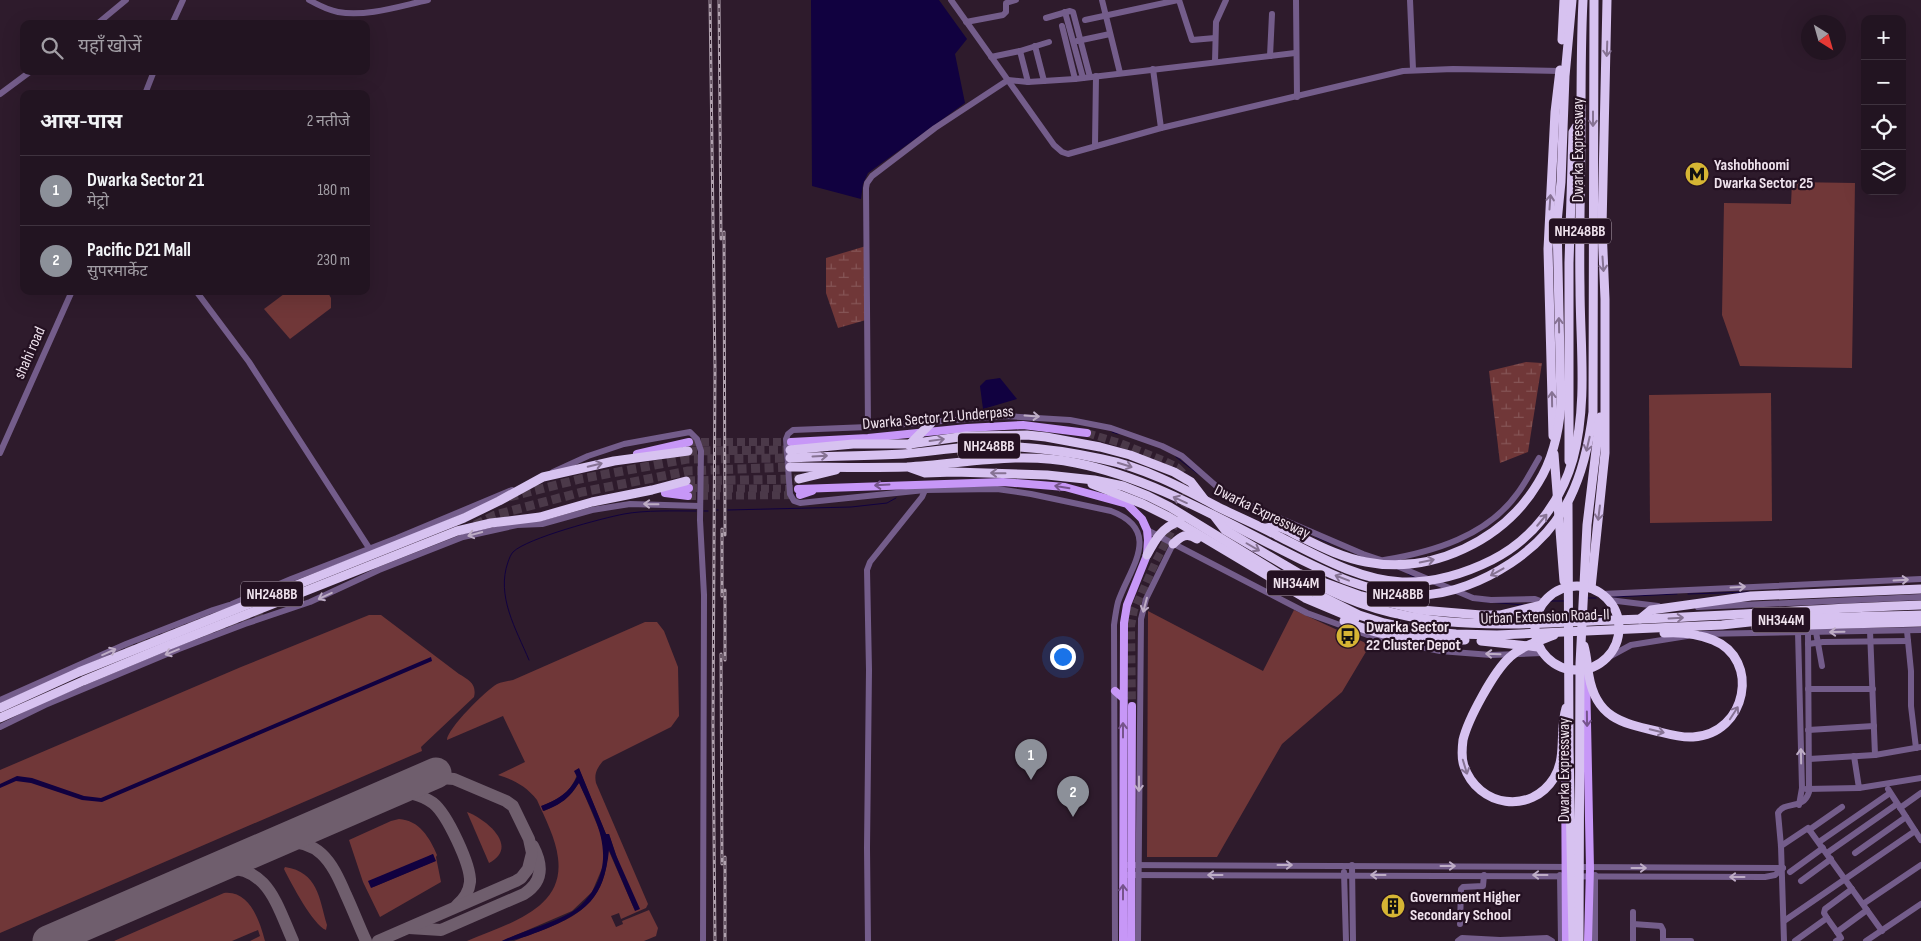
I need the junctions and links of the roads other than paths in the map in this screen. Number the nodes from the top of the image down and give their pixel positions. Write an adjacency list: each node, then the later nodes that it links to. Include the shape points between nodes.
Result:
1 (126, 0): 21 (street)
2 (183, 0): 22 (street)
3 (309, 0): 4 (street, via 328,10 348,13)
4 (428, 0)
5 (951, 0): 24 (street)
6 (1016, 0): 24 (street, via 1006,3 1003,15)
7 (1102, 0): 18 (street)
8 (1179, 0): 17 (street); 27 (street, via 1192,40)
9 (1226, 0): 27 (street, via 1216,22)
10 (1296, 0): 32 (street)
11 (1410, 0): 37 (street)
12 (1564, 0): 38 (highway)
13 (1572, 0): 80 (highway, one-way to 13, via 1278,527 1346,557 1383,565 1420,563 1454,554 1495,531 1526,501 1538,483 1548,464 1559,426 1561,404 1557,222)
14 (1583, 0): 50 (highway, Dwarka Expressway / NH248BB)
15 (1594, 0): 55 (highway, Dwarka Expressway / NH248BB, one-way to 55)
16 (1608, 0): 91 (highway, one-way to 91, via 1602,228 1606,299 1605,453)
17 (1163, 1): 18 (street)
18 (1105, 14): 23 (street); 26 (street)
19 (1272, 14): 33 (street)
20 (1046, 18): 28 (street, via 1073,12)
21 (102, 20)
22 (174, 20)
23 (1085, 20)
24 (966, 22): 34 (street)
25 (1062, 26): 28 (street)
26 (1110, 34): 28 (street); 39 (street)
27 (1215, 38): 35 (street)
28 (1074, 41): 42 (street); 43 (street)
29 (1049, 42): 30 (street)
30 (1035, 46): 31 (street); 46 (street)
31 (1020, 52): 34 (street); 45 (street)
32 (1296, 53): 33 (street); 49 (street)
33 (1270, 56): 35 (street)
34 (991, 57): 44 (street)
35 (1215, 62): 36 (street)
36 (1153, 69): 39 (street); 51 (street)
37 (1413, 70): 38 (street); 49 (street)
38 (1560, 71): 90 (highway, one-way to 38, via 1554,462 1548,249)
39 (1120, 73): 42 (street)
40 (26, 75): 48 (street)
41 (152, 75): 47 (street)
42 (1090, 77): 43 (street); 52 (street)
43 (1075, 79): 46 (street)
44 (1008, 80): 45 (street); 52 (street, via 1062,152 1071,153); 57 (street, via 935,128 866,183)
45 (1028, 82): 46 (street)
46 (1044, 82)
47 (147, 90)
48 (0, 94)
49 (1297, 97): 51 (street)
50 (1581, 118): 80 (highway, Dwarka Expressway / NH248BB, one-way to 50, via 1362,574 1401,582 1434,581 1499,556 1515,546 1544,518 1564,484 1580,420); 125 (highway, Dwarka Expressway, via 1573,132 1569,263)
51 (1160, 128): 52 (street)
52 (1096, 145)
53 (70, 295): 63 (street, shahi road)
54 (199, 295): 85 (street, via 249,362)
55 (1593, 361): 67 (highway, Dwarka Expressway / NH248BB, one-way to 67, via 1593,412 1583,468 1574,492 1553,526 1539,542 1505,567 1467,586 1437,593 1421,596 1376,590 1339,577 1150,486); 111 (highway, Dwarka Expressway, via 1602,388 1601,416 1588,525)
56 (931, 422): 57 (street); 59 (highway); 87 (street, one-way to 87, via 1021,416 1070,420 1111,428 1182,456 1231,496 1363,554)
57 (868, 427): 73 (street, via 793,430 788,434 790,494 794,501 800,503)
58 (1087, 433): 59 (main road, Dwarka Sector 21 Underpass, via 1023,425)
59 (920, 434): 61 (highway); 64 (main road, Dwarka Sector 21 Underpass)
60 (853, 444): 61 (highway); 64 (highway); 66 (highway)
61 (910, 444): 65 (highway); 82 (highway, one-way to 82, via 966,436 1026,435 1107,449 1174,472 1191,482)
62 (688, 446): 71 (highway, one-way to 62)
63 (0, 453)
64 (790, 454): 66 (highway, NH248BB, one-way to 66); 69 (highway, NH248BB)
65 (900, 454): 66 (highway, NH248BB); 67 (highway, Dwarka Expressway / NH248BB, via 986,446 1048,449)
66 (851, 455)
67 (1077, 458): 70 (highway, Dwarka Expressway / NH248BB, via 1014,458); 80 (highway, Dwarka Expressway / NH248BB, one-way to 80, via 1105,459 1152,474)
68 (1539, 458): 87 (street, via 1517,495 1470,534 1428,551)
69 (851, 467): 70 (highway, NH248BB); 72 (highway)
70 (908, 467): 79 (highway, Urban Extension Road-II / NH344M, one-way to 70, via 1148,496 1123,486 1047,475 925,473)
71 (543, 477): 78 (street, via 624,444 690,432 697,439 701,451); 85 (highway, NH248BB, via 464,518)
72 (799, 479)
73 (914, 487): 76 (street); 77 (main road, one-way to 77, via 821,488); 81 (main road, one-way to 73, via 1127,504 1065,487 1004,482)
74 (688, 488): 75 (highway); 75 (main road)
75 (652, 490): 129 (highway, NH248BB, via 446,535 158,649)
76 (925, 490): 123 (street, via 1013,491 1111,511 1129,521 1137,533 1140,552 1117,604 1114,625); 182 (street, via 867,570)
77 (799, 492)
78 (700, 506): 131 (street, one-way to 131, via 630,504 592,510 542,524 517,525 463,537 310,602 179,649); 181 (street, via 704,595)
79 (1195, 528): 82 (highway); 83 (highway, via 1178,521); 84 (highway); 110 (highway, Urban Extension Road-II / NH344M, via 1359,615 1422,631); 110 (highway, via 1235,563 1308,605 1354,625 1410,640 1487,639); 116 (highway, via 1281,584 1364,623 1411,634 1498,642)
80 (1264, 528)
81 (1147, 530): 83 (street); 86 (main road)
82 (1225, 530): 88 (highway, one-way to 88)
83 (1158, 535): 84 (street); 86 (highway)
84 (1173, 544): 116 (street, one-way to 84, via 1491,654 1440,651 1373,638 1307,613); 154 (street, one-way to 154, via 1146,599 1141,619)
85 (372, 552): 97 (highway, NH248BB)
86 (1147, 555): 124 (main road, via 1127,605 1124,623)
87 (1384, 560): 95 (street, via 1473,598 1535,599)
88 (1298, 573): 95 (highway, via 1361,596 1421,610 1500,616); 99 (highway, Urban Extension Road-II / NH344M, via 1327,590 1384,612 1425,620 1469,625)
89 (1921, 579): 93 (street, one-way to 89)
90 (1565, 587): 91 (highway); 95 (highway)
91 (1591, 588): 93 (highway)
92 (1921, 589): 99 (highway, via 1751,596 1651,610)
93 (1606, 597): 94 (street, via 1654,606 1713,607); 117 (highway, via 1618,617 1619,627 1614,648)
94 (1921, 597)
95 (1542, 604): 116 (highway, via 1534,625)
96 (1921, 605): 99 (highway, Urban Extension Road-II / NH344M, one-way to 96)
97 (230, 608): 126 (street, one-way to 97, via 126,644 213,610); 128 (highway, NH248BB)
98 (1921, 615): 100 (highway, Urban Extension Road-II / NH344M)
99 (1640, 619)
100 (1791, 619): 101 (highway, via 1808,625); 102 (highway, Urban Extension Road-II / NH344M)
101 (1921, 622)
102 (1641, 629): 106 (highway, Urban Extension Road-II / NH344M); 111 (highway, one-way to 102, via 1593,693 1603,710 1614,718 1684,737 1706,735 1726,725 1739,706 1742,688 1740,670 1731,654 1714,640 1696,635 1652,634)
103 (1921, 630): 105 (street)
104 (1870, 631): 105 (street); 109 (street, one-way to 109); 112 (street)
105 (1907, 631): 114 (street)
106 (1561, 632): 110 (highway, Urban Extension Road-II / NH344M); 125 (highway, one-way to 125, via 1509,657 1486,692 1462,747 1468,777 1476,787 1499,801 1523,802 1540,794 1558,770 1563,718)
107 (1798, 632): 108 (street); 117 (street, via 1703,634 1631,645); 141 (street, one-way to 107)
108 (1808, 632): 109 (street); 115 (street)
109 (1816, 632): 113 (street)
110 (1498, 635)
111 (1582, 636): 194 (highway, Dwarka Expressway)
112 (1871, 641): 113 (street); 114 (street); 122 (street)
113 (1818, 642): 115 (street); 118 (street)
114 (1908, 642): 133 (street, via 1911,706)
115 (1808, 644): 121 (street)
116 (1540, 650): 119 (highway, via 1548,660)
117 (1607, 658): 120 (highway)
118 (1822, 666)
119 (1565, 669): 120 (highway); 158 (main road)
120 (1586, 670): 162 (main road, one-way to 162)
121 (1808, 689): 122 (street); 132 (street)
122 (1873, 689): 130 (street)
123 (1115, 691): 124 (main road); 183 (street)
124 (1124, 698): 154 (main road, one-way to 124)
125 (1569, 699): 193 (highway, Dwarka Expressway)
126 (0, 700)
127 (1132, 706): 154 (main road)
128 (0, 708)
129 (0, 718)
130 (1874, 726): 132 (street); 134 (street)
131 (0, 727)
132 (1808, 730): 136 (street)
133 (1918, 748): 134 (street)
134 (1875, 755): 135 (street)
135 (1854, 756): 136 (street); 140 (street)
136 (1809, 759): 139 (street)
137 (1921, 778): 138 (street)
138 (1885, 785): 140 (street); 142 (street)
139 (1810, 788): 140 (street); 141 (street); 144 (street, via 1807,798)
140 (1859, 788)
141 (1802, 790): 144 (street)
142 (1890, 793): 145 (street); 152 (street)
143 (1921, 793): 145 (street)
144 (1798, 805): 151 (street, via 1779,811)
145 (1898, 806): 147 (street); 152 (street)
146 (1842, 807): 148 (street)
147 (1906, 817): 149 (street); 153 (street)
148 (1809, 830): 151 (street); 152 (street)
149 (1915, 831): 150 (street); 169 (street)
150 (1921, 840)
151 (1782, 846): 160 (street)
152 (1825, 850): 161 (street); 169 (street); 170 (street)
153 (1855, 853)
154 (1131, 865): 155 (street, one-way to 155); 163 (main road)
155 (1344, 865): 156 (street); 164 (street)
156 (1352, 865): 158 (street, one-way to 158); 165 (street)
157 (1921, 865): 173 (street)
158 (1565, 867): 162 (street); 167 (main road)
159 (1614, 868): 160 (street, one-way to 160); 162 (street); 168 (street)
160 (1782, 868): 168 (street, one-way to 168, via 1771,876); 176 (street)
161 (1790, 872)
162 (1591, 873): 167 (street); 168 (street); 195 (main road); 196 (street)
163 (1131, 875): 164 (street, one-way to 163); 184 (main road, one-way to 163); 185 (main road); 186 (street)
164 (1344, 875): 165 (street); 187 (street)
165 (1352, 875): 166 (street, one-way to 165); 188 (street)
166 (1484, 875): 167 (street, one-way to 166); 177 (street, via 1483,886 1461,889)
167 (1563, 875): 191 (street); 192 (main road)
168 (1614, 876)
169 (1844, 879): 171 (street); 176 (street)
170 (1801, 881)
171 (1852, 889): 173 (street); 175 (street, via 1825,909)
172 (1921, 904): 179 (street)
173 (1865, 907): 179 (street); 180 (street)
174 (1633, 912): 178 (street)
175 (1827, 918): 180 (street); 201 (street)
176 (1784, 920): 200 (street)
177 (1460, 924)
178 (1633, 924): 197 (street); 198 (street, via 1661,926)
179 (1882, 931): 202 (street)
180 (1839, 938)
181 (703, 941)
182 (868, 941)
183 (1115, 941)
184 (1123, 941)
185 (1131, 941)
186 (1138, 941)
187 (1346, 941)
188 (1353, 941)
189 (1458, 941): 190 (street, via 1462,938 1547,938)
190 (1552, 941)
191 (1561, 941)
192 (1566, 941)
193 (1573, 941)
194 (1579, 941)
195 (1588, 941)
196 (1595, 941)
197 (1633, 941)
198 (1663, 941): 199 (street)
199 (1691, 941)
200 (1784, 941)
201 (1795, 941)
202 (1866, 941)

